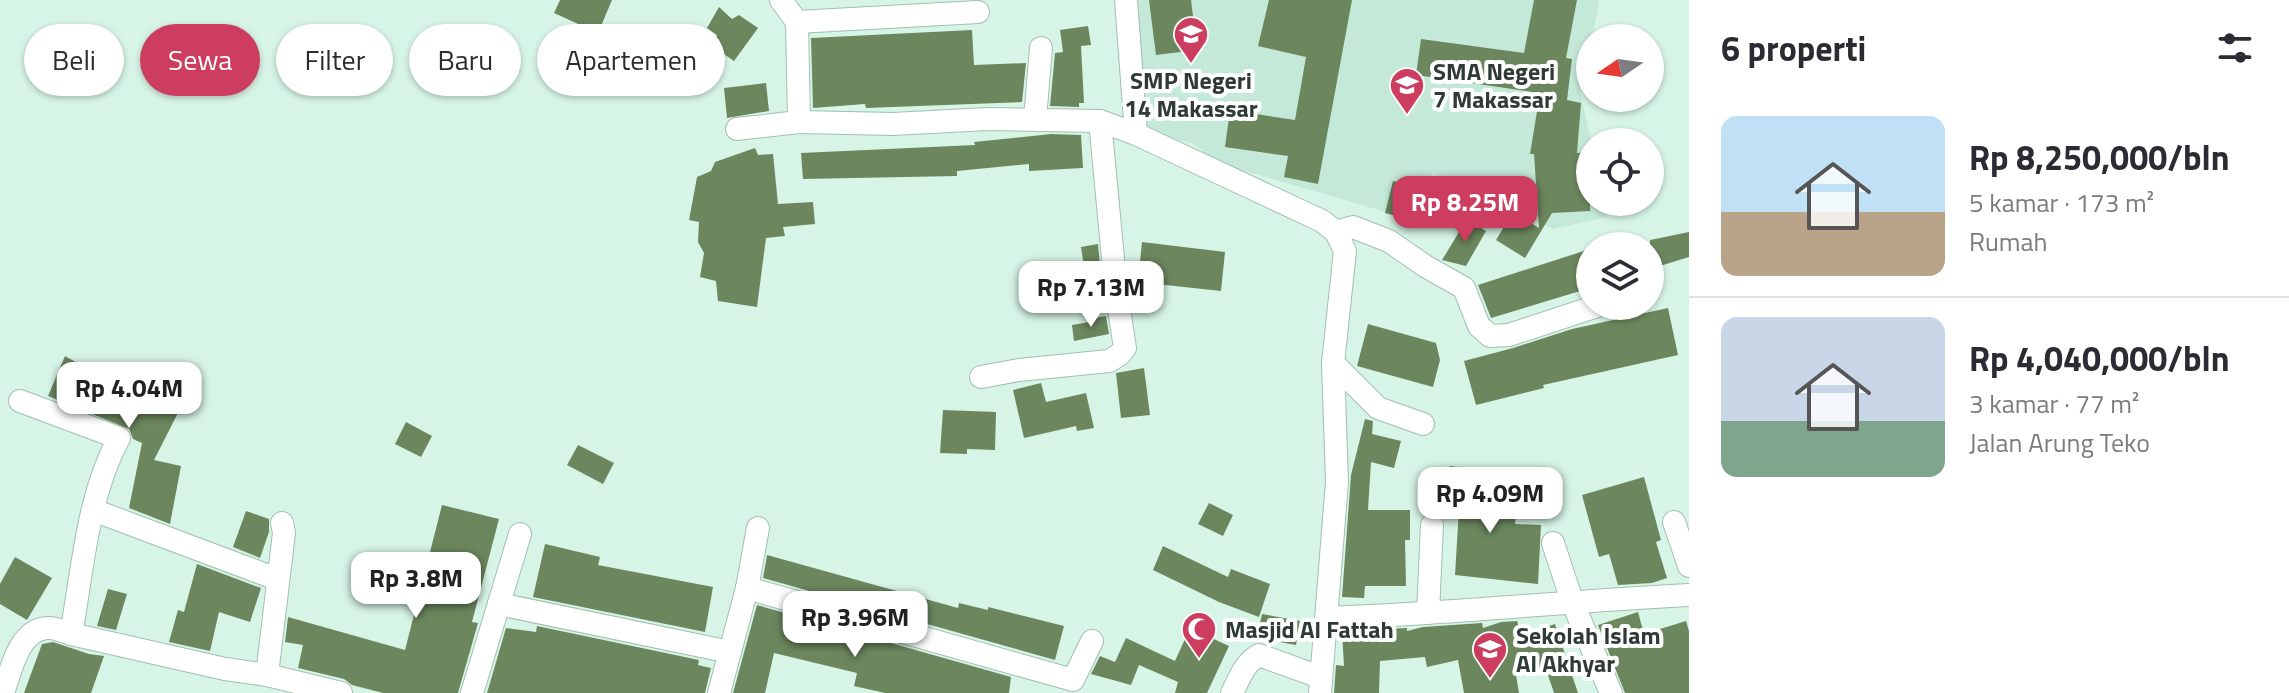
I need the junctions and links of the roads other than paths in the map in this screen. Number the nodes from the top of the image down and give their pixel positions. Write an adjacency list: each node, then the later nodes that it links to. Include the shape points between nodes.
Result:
1 (781, 0): 4 (street)
2 (1126, 0): 10 (street)
3 (978, 12): 4 (street)
4 (797, 22): 8 (street)
5 (1041, 48): 6 (street)
6 (1035, 119): 7 (street); 8 (street)
7 (1100, 121): 10 (street); 14 (street, via 1125,348 1109,361)
8 (799, 122): 9 (street)
9 (737, 129)
10 (1136, 134): 11 (street)
11 (1336, 232): 12 (street, via 1353,227 1389,241 1464,288 1479,326 1490,336); 13 (street, via 1345,251)
12 (1576, 313)
13 (1333, 363): 16 (street, via 1378,408); 31 (street, via 1337,482)
14 (981, 377)
15 (20, 401): 17 (street, via 119,438)
16 (1423, 424)
17 (93, 510): 25 (street); 32 (street)
18 (1674, 522): 24 (street)
19 (282, 523): 25 (street)
20 (1432, 525): 30 (street)
21 (758, 528): 26 (street)
22 (520, 534): 29 (street)
23 (1553, 543): 28 (street)
24 (1689, 566)
25 (277, 579): 35 (street)
26 (747, 588): 34 (street); 37 (street)
27 (1689, 595): 28 (street)
28 (1572, 601): 30 (street); 43 (street)
29 (499, 604): 34 (street); 40 (street)
30 (1428, 613): 31 (street)
31 (1327, 618): 36 (street)
32 (71, 634): 35 (street); 38 (street, via 50,628 31,634 16,655)
33 (1092, 641): 37 (street)
34 (730, 652): 41 (street)
35 (267, 675): 39 (street)
36 (1320, 685): 42 (street, via 1259,655 1244,669)
37 (1071, 686)
38 (3, 693)
39 (341, 693)
40 (472, 693)
41 (719, 693)
42 (1232, 693)
43 (1611, 693)

